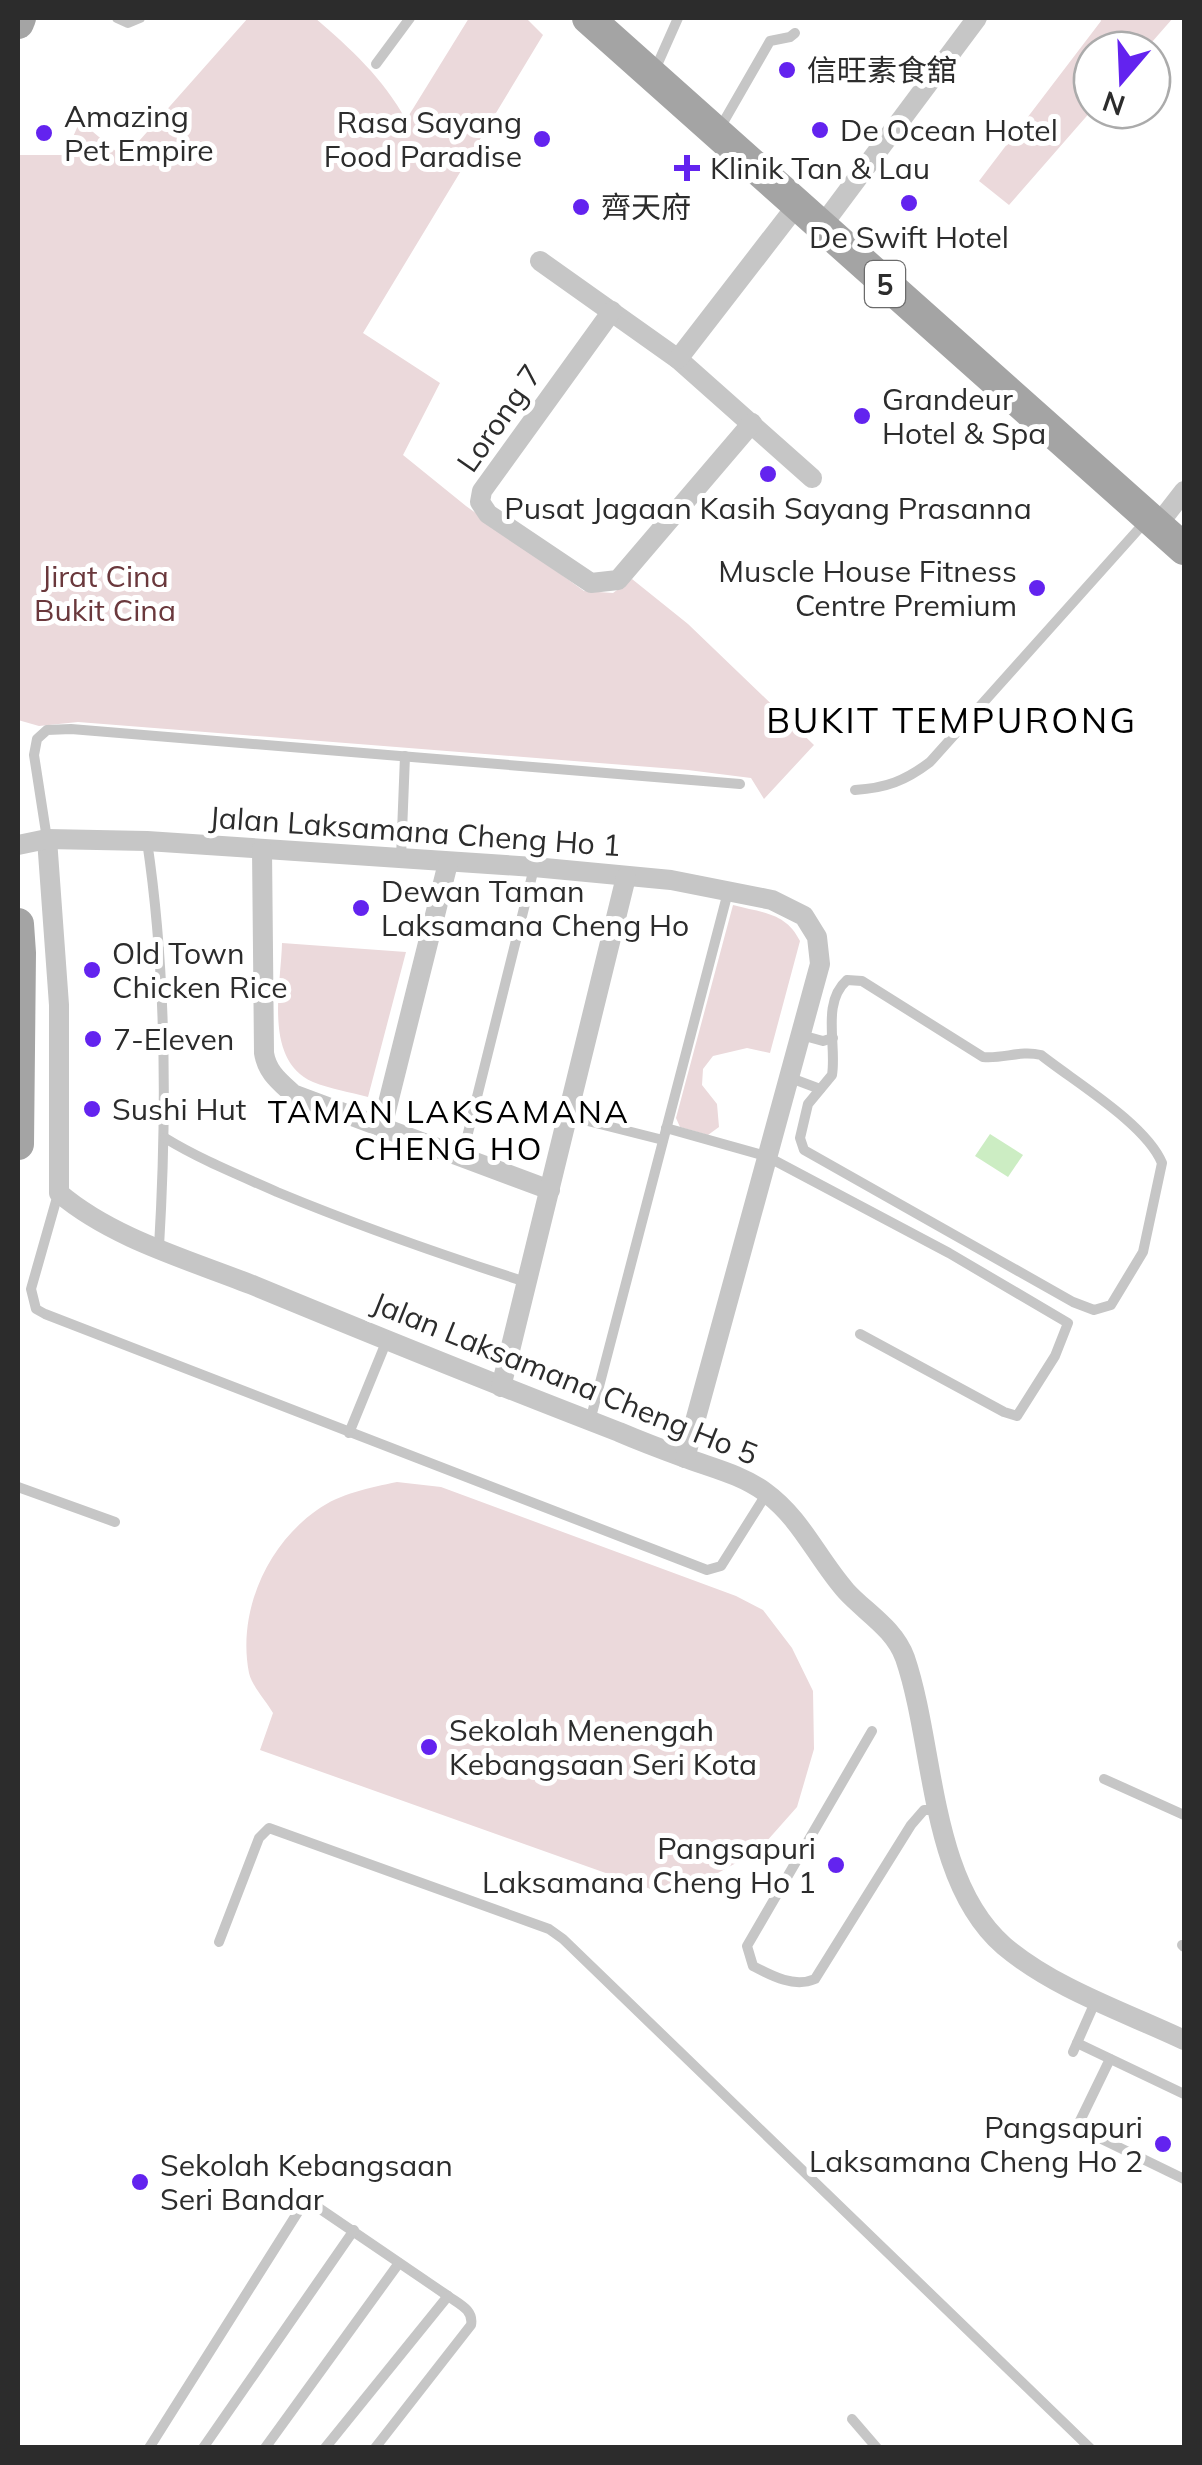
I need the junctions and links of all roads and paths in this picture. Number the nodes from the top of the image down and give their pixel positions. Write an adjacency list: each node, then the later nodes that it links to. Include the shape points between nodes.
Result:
1 (117, 18): 2 (lane)
2 (140, 18)
3 (410, 18): 8 (lane)
4 (678, 18): 9 (lane)
5 (978, 18): 11 (street)
6 (591, 19): 9 (main road, 5)
7 (795, 33): 10 (lane, via 770,42)
8 (376, 64)
9 (652, 76): 10 (main road, 5)
10 (717, 133): 11 (main road, 5)
11 (809, 216): 14 (street); 18 (main road, 5)
12 (540, 261): 13 (street)
13 (612, 310): 14 (street); 15 (street, Lorong 7, via 482,492 488,514 591,583 618,580)
14 (678, 359): 15 (street)
15 (752, 423): 16 (street)
16 (812, 478)
17 (1184, 491): 18 (street)
18 (1153, 522): 19 (main road, 5); 22 (lane, via 930,762 908,779)
19 (1184, 549)
20 (405, 756): 21 (lane); 23 (lane, via 47,730 36,738 34,755); 27 (lane)
21 (740, 784)
22 (855, 790)
23 (46, 839): 24 (street, Jalan Laksamana Cheng Ho 1); 25 (street, Jalan Laksamana Cheng Ho 1); 46 (street, via 59,1005)
24 (147, 841): 26 (street, Jalan Laksamana Cheng Ho 1); 41 (lane, via 158,918)
25 (18, 845)
26 (262, 849): 27 (street, Jalan Laksamana Cheng Ho 1); 39 (street, via 266,1065 293,1094)
27 (401, 859): 28 (street, Jalan Laksamana Cheng Ho 1)
28 (448, 862): 29 (street, Jalan Laksamana Cheng Ho 1); 39 (street)
29 (534, 867): 30 (street, Jalan Laksamana Cheng Ho 1); 43 (lane)
30 (626, 877): 31 (street, Jalan Laksamana Cheng Ho 1); 38 (street)
31 (728, 892): 33 (street, Jalan Laksamana Cheng Ho 1, via 772,900 804,916 817,938 820,964); 40 (lane)
32 (18, 924): 34 (main road)
33 (800, 1035): 35 (lane); 36 (street)
34 (19, 1036): 42 (main road)
35 (832, 1038): 37 (lane, via 832,1075); 37 (lane, via 839,987 847,980 862,982 984,1057 1041,1055 1140,1131 1162,1163 1142,1252 1111,1305 1094,1310 1073,1302 814,1158 800,1138 808,1104)
36 (788, 1077): 37 (lane); 44 (street)
37 (820, 1089)
38 (568, 1116): 40 (lane); 45 (street)
39 (382, 1127): 43 (street)
40 (665, 1134): 44 (lane); 52 (lane)
41 (166, 1138): 47 (lane); 48 (lane, via 196,1158 301,1202)
42 (18, 1144)
43 (462, 1156): 45 (street)
44 (766, 1156): 49 (lane, via 1068,1324 1018,1416); 54 (street)
45 (550, 1190): 48 (street)
46 (59, 1193): 47 (street, Jalan Laksamana Cheng Ho 5, via 86,1216); 53 (lane, via 31,1289 36,1309)
47 (159, 1247): 50 (street, Jalan Laksamana Cheng Ho 5)
48 (527, 1283): 51 (street)
49 (860, 1334)
50 (386, 1340): 51 (street, Jalan Laksamana Cheng Ho 5); 53 (lane)
51 (502, 1387): 52 (street, Jalan Laksamana Cheng Ho 5)
52 (590, 1421): 54 (street, Jalan Laksamana Cheng Ho 5)
53 (349, 1433): 56 (lane, via 707,1570 721,1566)
54 (685, 1458): 56 (street, Jalan Laksamana Cheng Ho 5, via 739,1475)
55 (18, 1487): 57 (lane)
56 (768, 1493): 60 (street, Jalan Laksamana Cheng Ho 5, via 794,1516 845,1590 886,1626 904,1654)
57 (116, 1522)
58 (872, 1731): 60 (lane, via 747,1946 752,1966 803,1984 815,1979 911,1824 924,1810)
59 (1104, 1778): 61 (lane)
60 (936, 1810): 63 (street, Jalan Laksamana Cheng Ho 5, via 974,1909 1002,1944)
61 (1184, 1815)
62 (219, 1942): 78 (lane, via 259,1838 269,1828 549,1929)
63 (1097, 1999): 64 (street, Jalan Laksamana Cheng Ho 5); 65 (lane, via 1075,2048)
64 (1184, 2040)
65 (1110, 2059): 66 (lane); 67 (lane, via 1077,2127)
66 (1184, 2094)
67 (1184, 2178)
68 (354, 2230): 69 (lane); 72 (lane, via 303,2204); 73 (lane)
69 (399, 2263): 70 (lane); 74 (lane)
70 (448, 2296): 75 (lane); 76 (lane, via 470,2312 470,2325)
71 (852, 2419): 77 (lane)
72 (150, 2448)
73 (202, 2448)
74 (264, 2448)
75 (326, 2448)
76 (375, 2448)
77 (876, 2448)
78 (1090, 2448)

